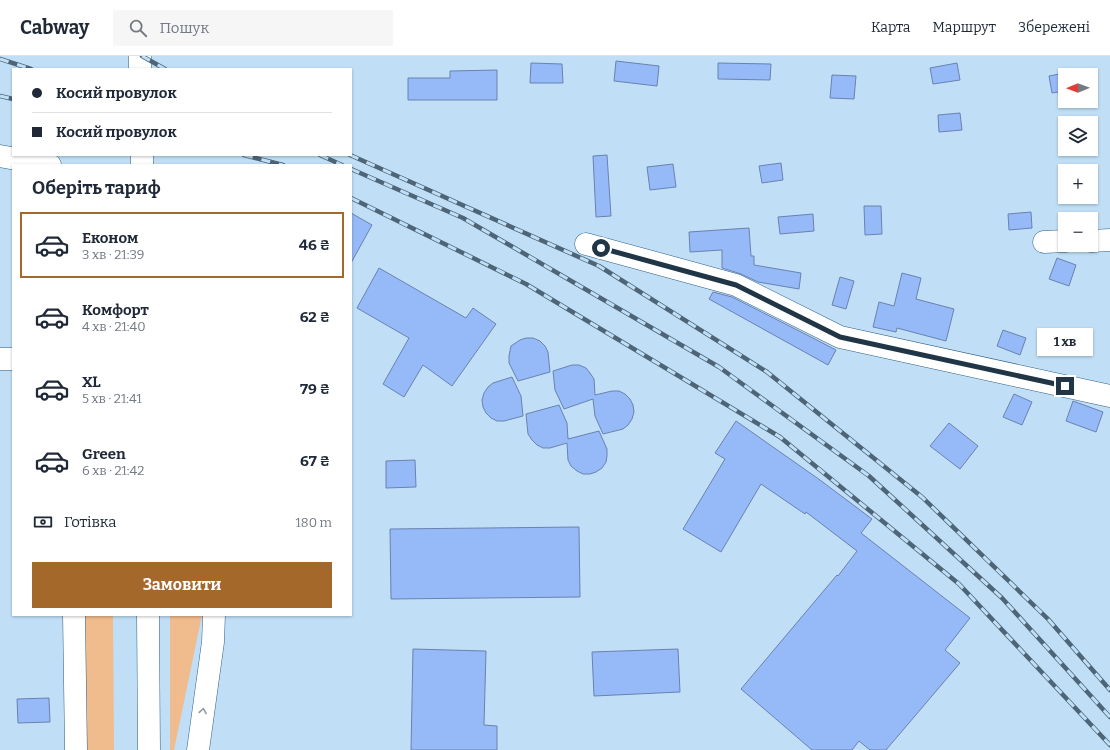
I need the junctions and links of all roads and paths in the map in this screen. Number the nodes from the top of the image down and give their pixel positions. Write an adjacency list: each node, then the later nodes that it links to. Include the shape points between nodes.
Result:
1 (140, 56): 2 (street)
2 (140, 68)
3 (0, 156): 4 (street)
4 (44, 164)
5 (1110, 240): 6 (street)
6 (1098, 241)
7 (586, 244): 10 (street, via 736,285 840,337)
8 (0, 359): 9 (street)
9 (12, 359)
10 (1110, 396)
11 (74, 616): 14 (street)
12 (148, 616): 15 (street)
13 (214, 616): 16 (street, one-way to 13, via 213,642)
14 (76, 750)
15 (149, 750)
16 (198, 750)

